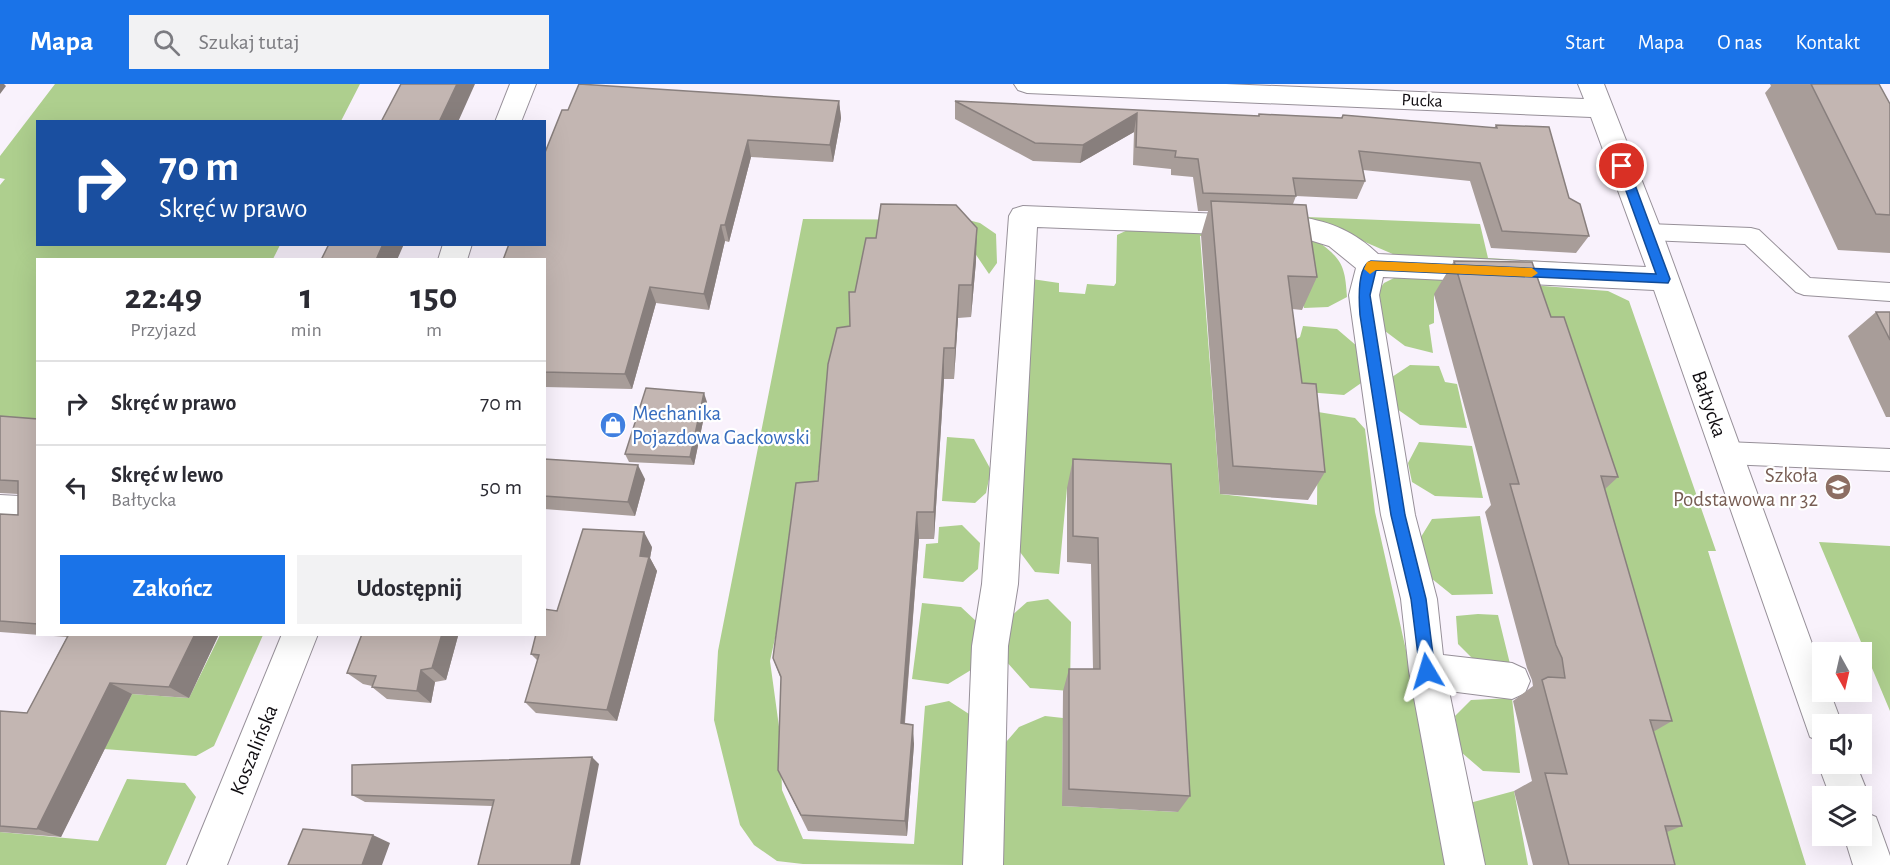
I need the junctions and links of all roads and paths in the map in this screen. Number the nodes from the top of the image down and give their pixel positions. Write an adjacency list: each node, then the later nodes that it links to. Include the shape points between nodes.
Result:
1 (523, 84): 4 (street)
2 (1027, 84): 3 (street, Pucka)
3 (1596, 96): 5 (street, Bałtycka)
4 (509, 120)
5 (1648, 232): 7 (street, Bałtycka); 8 (lane, via 1751,236 1804,286)
6 (1371, 265): 7 (street); 14 (street, via 1364,295 1398,515 1419,599); 19 (street, via 1347,241 1323,230 1023,216 1000,584 990,646)
7 (1664, 279): 9 (street, Bałtycka)
8 (1890, 292)
9 (1726, 453): 10 (lane); 16 (street, Bałtycka)
10 (1890, 460)
11 (0, 510): 12 (street)
12 (36, 512)
13 (299, 636): 18 (street, Koszalińska)
14 (1427, 671): 15 (street); 20 (street)
15 (1512, 681)
16 (1819, 714)
17 (1867, 846): 21 (street)
18 (207, 865)
19 (982, 865)
20 (1465, 865)
21 (1873, 865)

